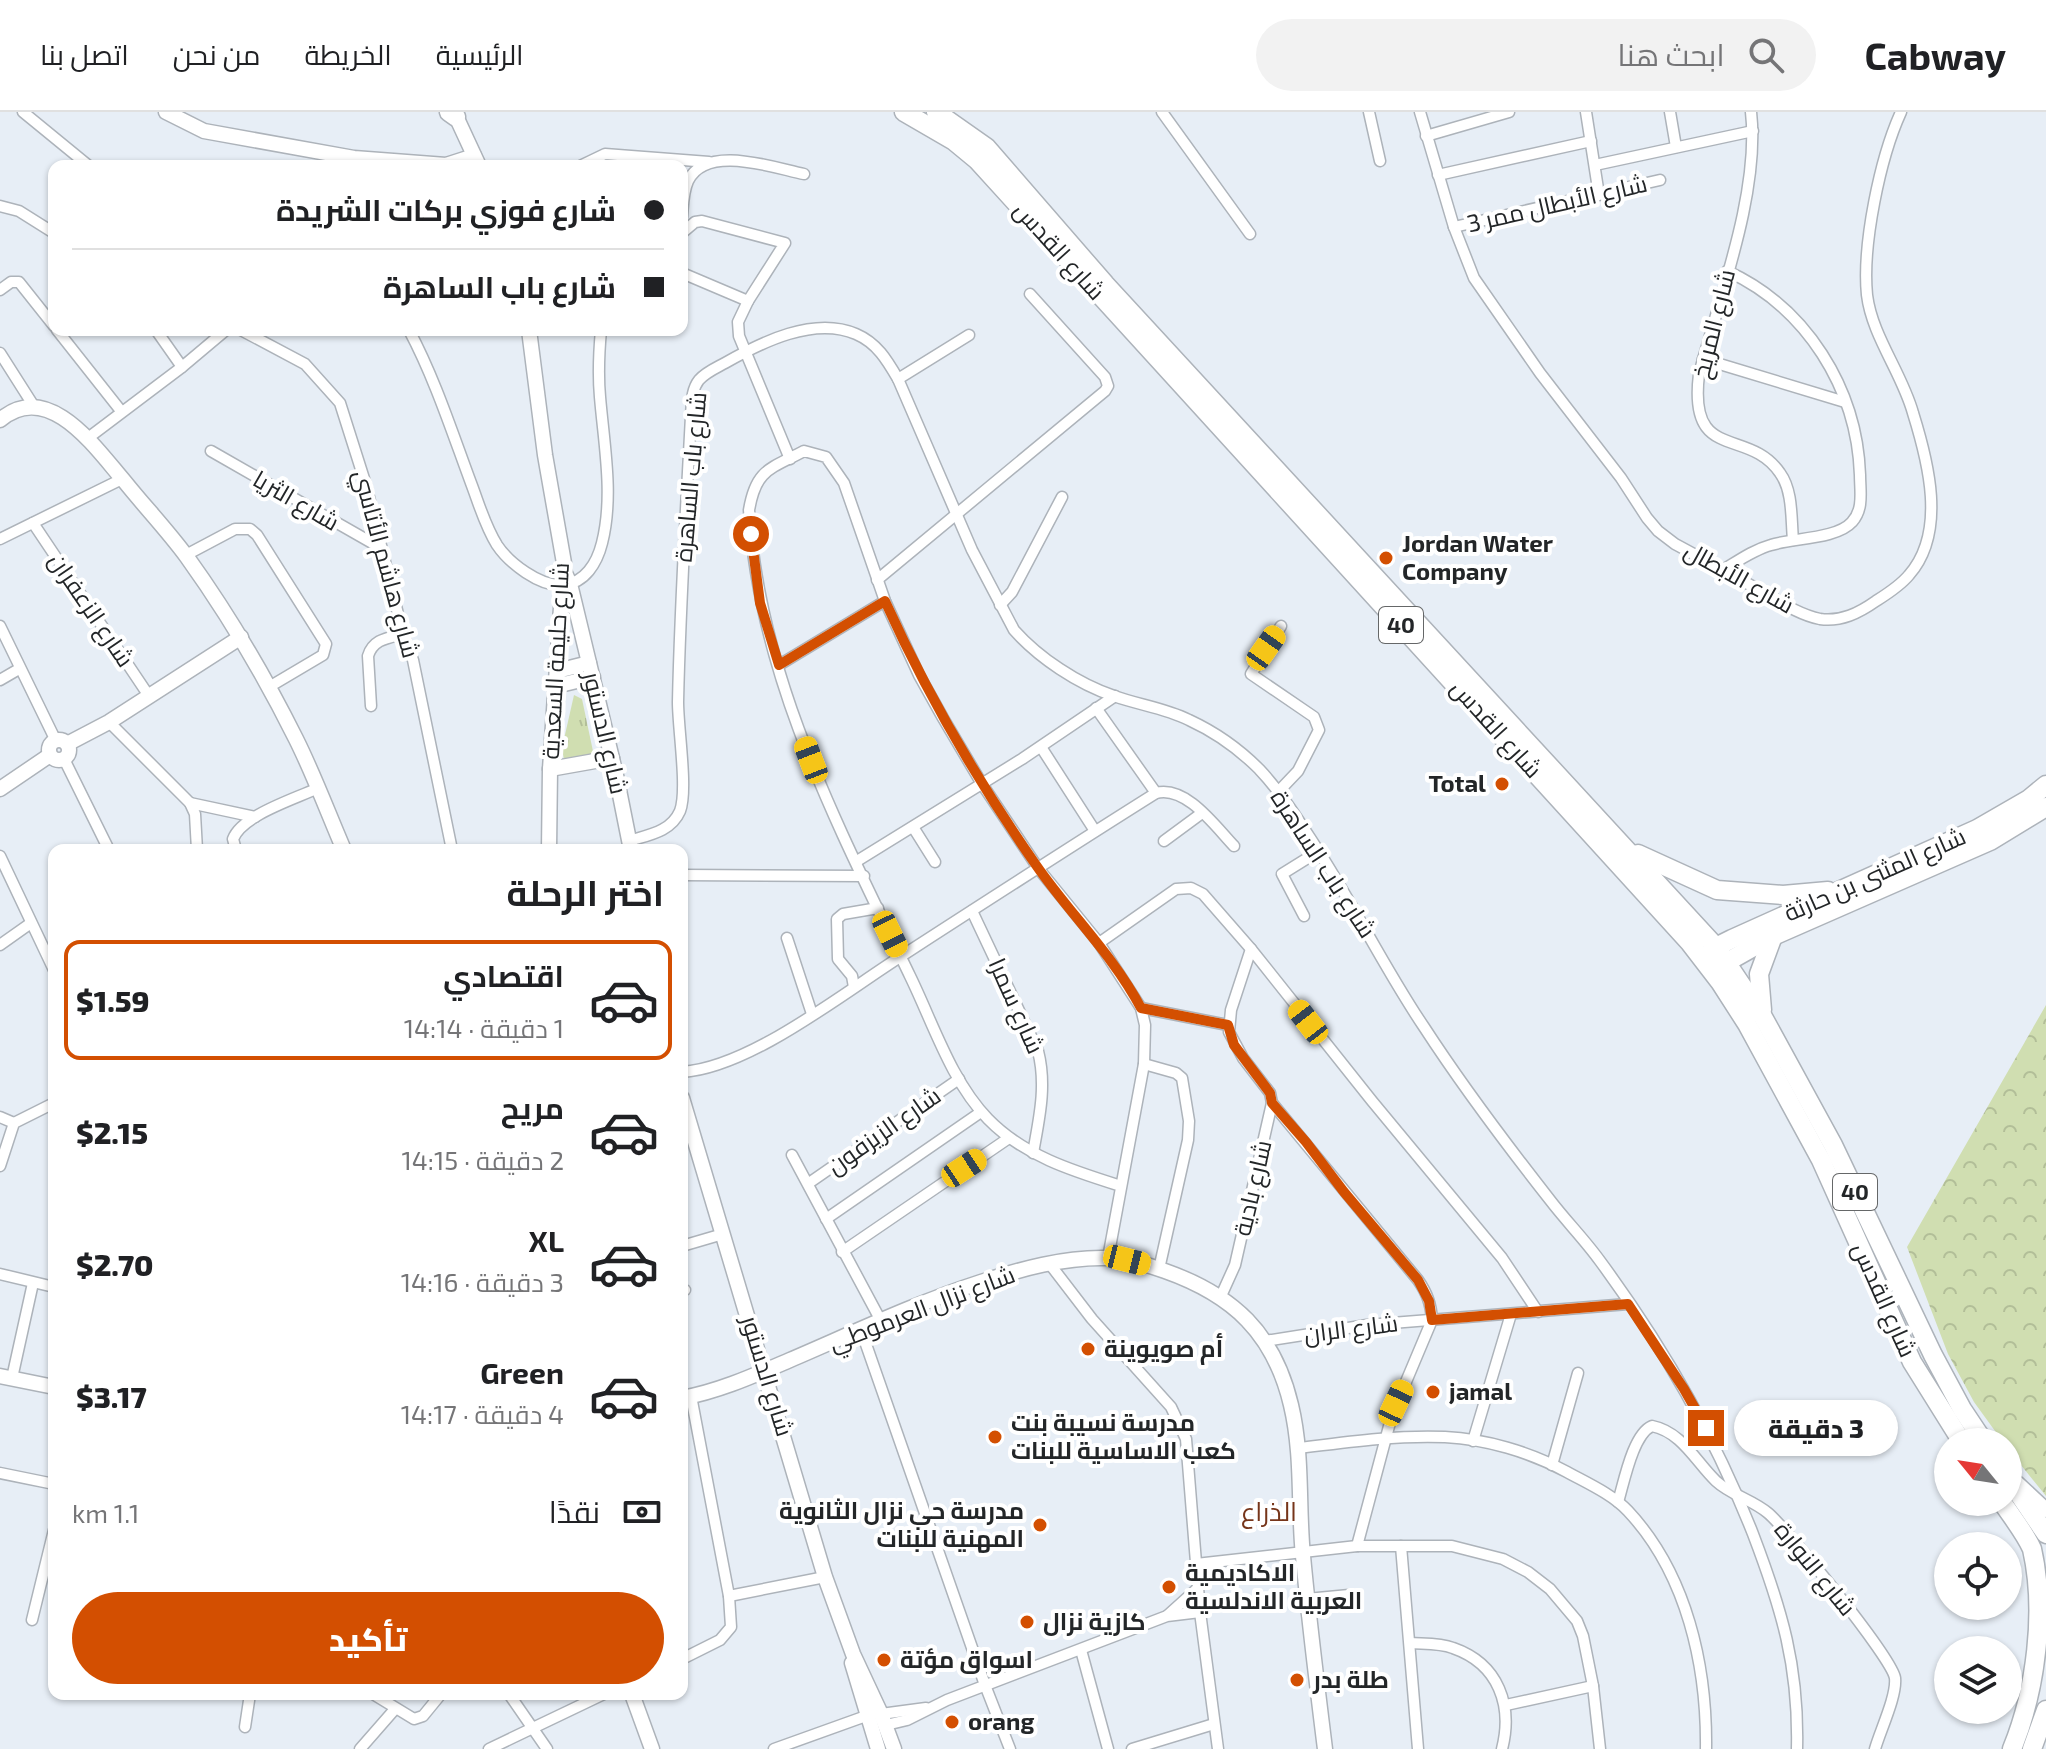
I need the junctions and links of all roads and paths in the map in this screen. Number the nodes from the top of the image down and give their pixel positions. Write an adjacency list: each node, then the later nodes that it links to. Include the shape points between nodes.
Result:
1 (23, 112): 18 (street)
2 (166, 112): 19 (street, via 204,131)
3 (904, 112): 137 (highway, شارع القدس / 40, via 977,160 1296,513)
4 (936, 112): 117 (highway, شارع القدس / 40, via 986,147 1105,284)
5 (1162, 112): 36 (street)
6 (1369, 112): 24 (street)
7 (1420, 112): 15 (street, شارع الأبطال)
8 (1509, 112): 15 (street)
9 (1586, 112): 16 (street)
10 (1670, 112): 17 (street)
11 (1751, 112): 14 (street, شارع المريخ)
12 (1901, 112): 71 (street, شارع الأبطال, via 1879,181 1866,279 1869,307 1913,412 1929,476 1926,545 1909,576 1894,589 1848,617 1833,620 1800,612)
13 (453, 114): 20 (street)
14 (1753, 131): 17 (street); 37 (street, شارع المريخ, via 1749,182)
15 (1426, 136): 28 (street, شارع الأبطال)
16 (1591, 141): 26 (street); 28 (street)
17 (1676, 147): 26 (street)
18 (82, 160)
19 (380, 160)
20 (476, 160)
21 (592, 160): 22 (street, via 605,154)
22 (676, 160)
23 (688, 161): 25 (street)
24 (1380, 161)
25 (711, 163): 27 (street, via 743,160); 30 (street)
26 (1595, 165): 31 (street)
27 (804, 174)
28 (1438, 175): 33 (street, شارع الأبطال)
29 (1660, 180): 31 (street, شارع الأبطال ممر 3)
30 (688, 181)
31 (1599, 195): 33 (street, شارع الأبطال ممر 3)
32 (0, 206): 35 (street)
33 (1454, 227): 71 (street, شارع الأبطال, via 1474,278 1647,518 1675,544)
34 (688, 228): 41 (street, via 702,221 785,243)
35 (48, 229)
36 (1250, 234)
37 (1727, 271): 53 (street, شارع المريخ); 56 (street, via 1791,313 1820,349)
38 (688, 276): 41 (street)
39 (0, 290): 42 (street, via 19,282)
40 (1030, 294): 65 (street, via 1108,386)
41 (748, 301): 51 (street, via 738,324)
42 (48, 318)
43 (969, 335): 55 (street)
44 (62, 336): 58 (street)
45 (160, 336): 54 (street)
46 (219, 336): 54 (street)
47 (252, 336): 69 (street, شارع هاشم الأتاسي, via 305,364 340,403)
48 (412, 336): 72 (street, via 498,547 533,575)
49 (530, 336): 72 (street, شارع حليمة السعدية)
50 (601, 336): 72 (street, via 599,382 608,473 602,542 590,570 578,581)
51 (745, 352): 55 (street, شارع باب الساهرة, via 796,333 840,330 871,343); 62 (street); 115 (street, شارع باب الساهرة, via 701,378 693,394 679,676 681,808 668,827)
52 (0, 353): 57 (street)
53 (1703, 359): 56 (street); 68 (street, شارع المريخ, via 1699,415 1711,432 1763,457 1779,471 1788,491)
54 (182, 367): 58 (street)
55 (898, 379): 65 (street, شارع باب الساهرة)
56 (1845, 402): 68 (street, via 1859,453 1859,512 1848,526)
57 (35, 408): 59 (street, via 13,411); 60 (street, via 61,417)
58 (121, 411): 60 (street)
59 (0, 420)
60 (88, 438): 63 (street)
61 (211, 451): 69 (street, شارع الثريا)
62 (790, 459): 73 (street, via 814,452 835,466); 80 (street, via 760,477 749,510 760,603)
63 (122, 479): 66 (street); 70 (street)
64 (1062, 497): 75 (street)
65 (956, 512): 73 (street); 75 (street, شارع باب الساهرة)
66 (33, 523): 67 (street); 86 (street, شارع الزعفران)
67 (0, 539)
68 (1793, 540): 71 (street, via 1752,552)
69 (381, 548): 78 (street, شارع هاشم الأتاسي)
70 (186, 555): 79 (street); 85 (street, via 235,529 250,529 326,644 312,662)
71 (1723, 570)
72 (565, 580): 82 (street, شارع الدستور); 83 (street, شارع حليمة السعدية)
73 (877, 580): 74 (street)
74 (885, 601): 80 (street); 95 (street, via 919,675)
75 (1000, 605): 87 (street, شارع باب الساهرة, via 1022,639 1072,675)
76 (0, 626): 81 (street)
77 (1281, 626): 99 (street, via 1251,674 1314,717 1319,730 1298,771)
78 (403, 634): 88 (street, via 379,641 370,650); 112 (street, شارع هاشم الأتاسي, via 419,686)
79 (241, 637): 85 (street); 86 (street)
80 (779, 665): 120 (street, via 789,705)
81 (19, 669): 84 (street); 92 (street)
82 (591, 670): 83 (street); 93 (street, شارع الدستور)
83 (556, 679): 94 (street, شارع حليمة السعدية)
84 (0, 680)
85 (269, 687): 97 (street)
86 (149, 696): 90 (street)
87 (1115, 696): 89 (street); 99 (street, شارع باب الساهرة, via 1169,712 1216,735 1259,769)
88 (371, 706)
89 (1096, 708): 91 (street); 100 (street)
90 (109, 722): 92 (street); 101 (street)
91 (1041, 747): 95 (street); 106 (street)
92 (60, 750): 98 (street); 108 (street)
93 (612, 758): 94 (street); 114 (street, شارع الدستور)
94 (550, 769): 113 (street, شارع حليمة السعدية)
95 (982, 784): 105 (street); 122 (street)
96 (2046, 785): 125 (highway, شارع المثنى بن حارثة, via 1977,829)
97 (318, 788): 104 (street); 111 (street)
98 (0, 789)
99 (1278, 792): 118 (street, شارع باب الساهرة)
100 (1156, 793): 103 (street, via 1172,793); 106 (street)
101 (190, 803): 104 (street); 109 (street)
102 (2046, 807): 130 (highway, شارع المثنى بن حارثة, via 1990,841)
103 (1202, 813): 107 (street); 116 (street)
104 (255, 817): 110 (street, via 235,834)
105 (913, 827): 120 (street); 121 (street)
106 (1095, 831): 122 (street)
107 (1164, 841)
108 (106, 844)
109 (197, 844)
110 (236, 844)
111 (341, 844)
112 (450, 844)
113 (549, 844)
114 (630, 844)
115 (634, 844)
116 (1234, 846)
117 (1627, 848): 125 (highway, via 1717,890 1783,895); 137 (highway, شارع القدس / 40)
118 (1319, 851): 128 (street, via 1282,874); 169 (street, شارع باب الساهرة, via 1441,1052)
119 (0, 856): 129 (street)
120 (857, 861): 124 (street)
121 (935, 862)
122 (1038, 868): 127 (street); 132 (street)
123 (688, 875): 124 (street)
124 (864, 876): 126 (street)
125 (1847, 889): 137 (highway, شارع المثنى بن حارثة)
126 (878, 908): 135 (street); 138 (street, via 837,919 838,959)
127 (972, 911): 135 (street); 153 (street, شارع سمرا, via 1038,1051 1042,1100)
128 (1304, 916)
129 (31, 923): 133 (street); 136 (street)
130 (1773, 936): 137 (highway, شارع المثنى بن حارثة); 141 (highway, via 1759,974)
131 (787, 938): 140 (street)
132 (1099, 943): 134 (street, via 1176,889 1191,888 1203,894); 139 (street)
133 (0, 945)
134 (1251, 949): 142 (street); 170 (street, via 1502,1258)
135 (901, 956): 138 (street); 145 (street)
136 (48, 958)
137 (1714, 960): 141 (highway, شارع القدس / 40); 182 (highway, شارع القدس / 40, via 1821,1160 1912,1362)
138 (854, 987): 140 (street)
139 (1141, 1008): 142 (street); 143 (street)
140 (812, 1014): 144 (street, via 738,1059)
141 (1763, 1017): 183 (highway, شارع القدس / 40)
142 (1228, 1025): 146 (street, via 1234,1045)
143 (1144, 1064): 157 (street); 164 (street, via 1182,1078 1189,1121)
144 (688, 1071)
145 (959, 1079): 148 (street); 156 (street, شارع الزيزفون)
146 (1272, 1103): 168 (street, شارع بادية, via 1235,1265); 172 (street, via 1418,1280)
147 (48, 1106): 151 (street)
148 (981, 1112): 152 (street); 158 (street)
149 (0, 1117): 151 (street)
150 (688, 1118): 159 (street, شارع الدستور)
151 (14, 1123): 155 (street)
152 (1009, 1138): 153 (street); 161 (street)
153 (1033, 1153): 157 (street)
154 (792, 1155): 156 (street)
155 (0, 1166)
156 (809, 1183): 158 (street)
157 (1121, 1186): 162 (street)
158 (826, 1219): 161 (street)
159 (723, 1234): 160 (street); 176 (street, شارع الدستور)
160 (688, 1244)
161 (842, 1252): 173 (street)
162 (1108, 1258): 163 (street, شارع نزال العرموطي); 164 (street, شارع نزال العرموطي)
163 (1049, 1263): 173 (street, شارع نزال العرموطي, via 980,1282); 201 (street, via 1180,1423 1189,1454)
164 (1159, 1269): 168 (street, شارع نزال العرموطي)
165 (0, 1274): 166 (street)
166 (33, 1283): 167 (street); 178 (street)
167 (48, 1286)
168 (1221, 1296): 175 (street, شارع نزال العرموطي)
169 (1628, 1304): 170 (street, شارع الران); 191 (street, شارع باب الساهرة, via 1696,1409)
170 (1538, 1312): 171 (street, شارع الران)
171 (1511, 1314): 172 (street, شارع الران); 185 (street)
172 (1432, 1320): 175 (street, شارع الران); 184 (street)
173 (881, 1321): 174 (street, شارع نزال العرموطي)
174 (861, 1330): 176 (street, شارع نزال العرموطي); 213 (street)
175 (1265, 1341): 186 (street, شارع نزال العرموطي, via 1291,1403)
176 (766, 1370): 180 (street, شارع نزال العرموطي); 202 (street, شارع الدستور)
177 (1578, 1373): 187 (street)
178 (6, 1377): 179 (street)
179 (48, 1386)
180 (688, 1396)
181 (688, 1406): 205 (street)
182 (1953, 1428)
183 (1975, 1428)
184 (1384, 1438): 185 (street); 186 (street); 197 (street)
185 (1473, 1441): 187 (street)
186 (1299, 1448): 199 (street, شارع نزال العرموطي)
187 (1552, 1465): 193 (street)
188 (0, 1473): 189 (street)
189 (48, 1483)
190 (2022, 1489): 194 (street)
191 (1737, 1494): 193 (street, شارع النوارة, via 1715,1480 1675,1437 1652,1426 1638,1439); 244 (street, شارع باب الساهرة, via 1775,1591 1790,1650 1798,1702); 245 (street, شارع النوارة, via 1777,1521 1892,1670 1893,1692)
192 (2022, 1497): 196 (highway)
193 (1618, 1502): 243 (street, via 1668,1569 1681,1599 1701,1669)
194 (2046, 1510)
195 (2011, 1516): 246 (highway, via 2032,1549 2042,1583 2041,1646)
196 (2046, 1534)
197 (1357, 1546): 198 (street); 199 (street)
198 (1401, 1546): 210 (street); 214 (street, via 1476,1550 1528,1572 1577,1621)
199 (1302, 1552): 201 (street); 206 (street, شارع نزال العرموطي)
200 (48, 1555): 209 (street)
201 (1196, 1564): 203 (street)
202 (825, 1577): 205 (street); 224 (street, شارع الدستور, via 853,1654 853,1673)
203 (1198, 1588): 207 (street); 208 (street)
204 (1349, 1595): 206 (street)
205 (729, 1596): 212 (street, via 728,1633)
206 (1307, 1599): 239 (street, شارع نزال العرموطي)
207 (1200, 1612): 208 (street); 225 (street)
208 (1167, 1616): 211 (street)
209 (32, 1620)
210 (1410, 1643): 221 (street, via 1448,1647 1478,1660); 240 (street)
211 (1081, 1650): 213 (street); 236 (street)
212 (688, 1656)
213 (985, 1685): 224 (street, via 907,1720); 235 (street)
214 (1593, 1686): 221 (street); 242 (street)
215 (249, 1700): 226 (street)
216 (382, 1700): 222 (street)
217 (436, 1700): 222 (street, via 419,1719)
218 (513, 1700): 227 (street)
219 (592, 1700): 227 (street)
220 (634, 1700): 231 (street)
221 (1506, 1705): 241 (street)
222 (395, 1709): 228 (street)
223 (2046, 1710): 247 (highway)
224 (876, 1721): 232 (street); 233 (street, شارع الدستور); 234 (street, شارع الدستور)
225 (1214, 1724): 237 (street); 238 (street)
226 (245, 1727)
227 (534, 1728): 229 (street); 230 (street)
228 (360, 1749)
229 (489, 1749)
230 (547, 1749)
231 (652, 1749)
232 (774, 1749)
233 (878, 1749)
234 (894, 1749)
235 (1010, 1749)
236 (1108, 1749)
237 (1132, 1749)
238 (1218, 1749)
239 (1325, 1749)
240 (1418, 1749)
241 (1502, 1749)
242 (1600, 1749)
243 (1706, 1749)
244 (1797, 1749)
245 (1875, 1749)
246 (2012, 1749)
247 (2032, 1749)

